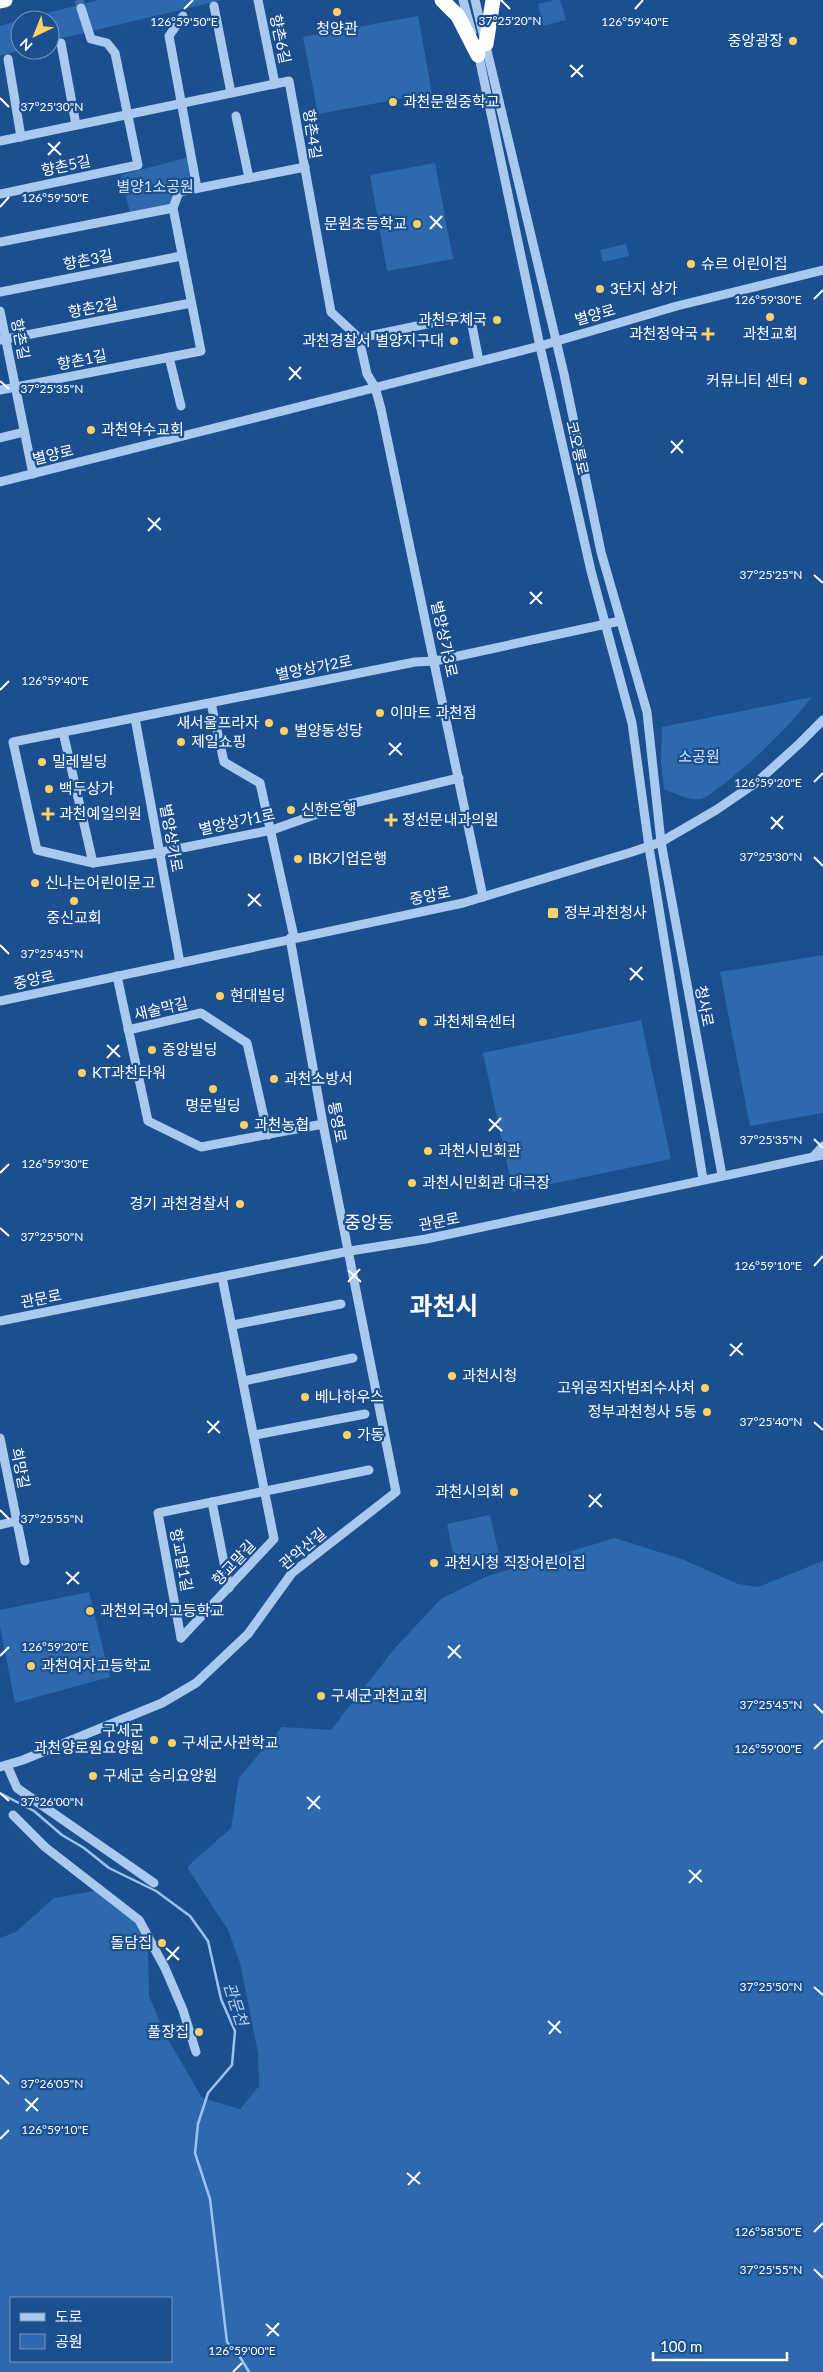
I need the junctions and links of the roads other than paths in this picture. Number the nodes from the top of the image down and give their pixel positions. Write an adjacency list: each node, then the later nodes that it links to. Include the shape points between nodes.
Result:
1 (5, 0): 7 (highway)
2 (258, 0): 15 (street, 향촌6길)
3 (442, 0): 12 (highway)
4 (463, 0): 12 (street)
5 (475, 0): 12 (street)
6 (493, 0): 12 (highway)
7 (0, 1)
8 (214, 6): 16 (street)
9 (81, 8): 18 (street, via 91,39 107,44 115,53)
10 (183, 16): 17 (street, via 170,36)
11 (60, 43): 20 (street)
12 (482, 49): 36 (street, 청사로); 37 (street, 코오롱로)
13 (8, 59): 21 (street)
14 (289, 81): 15 (street, 향촌6길); 23 (street, 향촌4길)
15 (275, 84): 16 (street, 향촌6길)
16 (231, 93): 17 (street, 향촌6길)
17 (181, 104): 18 (street, 향촌6길); 25 (street)
18 (127, 115): 20 (street, 향촌6길); 26 (street, 향촌5길, via 138,165)
19 (236, 116): 24 (street)
20 (76, 126): 21 (street, 향촌6길)
21 (21, 137): 22 (street, 향촌6길)
22 (0, 141)
23 (305, 167): 24 (street, 향촌4길); 34 (street, via 331,312)
24 (249, 178): 25 (street, 향촌4길)
25 (197, 188): 27 (street, 향촌4길, via 179,192)
26 (0, 194)
27 (173, 208): 28 (street); 29 (street)
28 (0, 242)
29 (181, 256): 31 (street, 향촌3길); 32 (street)
30 (823, 270): 36 (street, 별양로, via 677,306)
31 (0, 292)
32 (191, 302): 35 (street, 향촌2길); 38 (street, 향촌1길, via 201,351)
33 (0, 311): 35 (street, 향촌길)
34 (358, 338): 39 (street, via 470,315); 41 (street, via 367,374)
35 (3, 340): 40 (street, 향촌길)
36 (556, 341): 37 (street, 별양로); 48 (street, 청사로, via 601,552)
37 (540, 346): 39 (street, 별양로); 49 (street, 코오롱로)
38 (169, 357): 40 (street, 향촌1길); 43 (street)
39 (479, 361): 41 (street, 별양로)
40 (15, 387): 42 (street, 향촌1길); 44 (street, 향촌길)
41 (375, 387): 46 (street, 별양로); 50 (street, 별양상가3로)
42 (0, 390)
43 (181, 406)
44 (24, 432): 45 (street); 46 (street, 향촌길)
45 (0, 438)
46 (33, 474): 47 (street, 별양로)
47 (0, 482)
48 (620, 621): 49 (street, 별양상가2로); 58 (street, 청사로, via 647,712)
49 (604, 625): 50 (street, 별양상가2로); 59 (street, 코오롱로, via 632,723)
50 (435, 661): 51 (street, 별양상가2로, via 415,662); 56 (street, 별양상가3로)
51 (211, 703): 52 (street, 별양상가2로); 57 (street, 통영로, via 224,762 260,783)
52 (135, 718): 54 (street, 별양상가2로); 60 (street, 별양상가로)
53 (823, 720): 58 (street, 중앙로, via 757,782)
54 (63, 732): 55 (street, 별양상가2로); 61 (street)
55 (13, 742): 61 (street, 별양상가1로, via 37,850)
56 (459, 778): 57 (street, 별양상가1로, via 337,807); 62 (street, 별양상가3로)
57 (272, 830): 60 (street, 별양상가1로); 63 (street, 통영로)
58 (661, 842): 59 (street, 중앙로); 74 (street, 청사로)
59 (649, 846): 62 (street, 중앙로); 75 (street, 청사로)
60 (160, 853): 61 (street, 별양상가1로); 64 (street, 별양상가로)
61 (93, 863)
62 (483, 897): 63 (street, 중앙로)
63 (292, 938): 64 (street, 중앙로); 68 (street, 통영로)
64 (180, 963): 65 (street, 중앙로)
65 (117, 976): 66 (street, 중앙로); 67 (street, 새술막길)
66 (0, 1001)
67 (128, 1030): 69 (street, 새술막길, via 148,1121 201,1147); 69 (street, 새술막길, via 201,1013 247,1043)
68 (323, 1124): 69 (street, 새술막길); 76 (street, 통영로)
69 (268, 1135)
70 (823, 1146): 72 (street)
71 (823, 1155): 72 (street, 관문로)
72 (813, 1157): 73 (street); 74 (street, 관문로)
73 (823, 1161)
74 (722, 1175): 75 (street, 관문로)
75 (704, 1179): 76 (street, 관문로, via 426,1239)
76 (350, 1251): 77 (street, 관문로); 95 (street, 관악산길, via 396,1492 292,1573 248,1634 196,1683 162,1703)
77 (222, 1277): 79 (street, 관문로); 80 (street, 향교말길)
78 (341, 1304): 80 (street)
79 (0, 1321)
80 (233, 1326): 82 (street, 향교말길)
81 (353, 1358): 82 (street)
82 (244, 1381): 84 (street, 향교말길)
83 (365, 1414): 84 (street)
84 (254, 1435): 88 (street, 향교말길)
85 (0, 1438): 87 (street, 희망길)
86 (369, 1470): 88 (street, 향교말1길)
87 (3, 1471): 90 (street, 희망길)
88 (266, 1491): 89 (street, 향교말1길); 93 (street, 향교말길, via 274,1539)
89 (212, 1502): 93 (street); 94 (street, 향교말1길, via 158,1513)
90 (16, 1521): 91 (street); 92 (street, 희망길)
91 (0, 1524)
92 (25, 1561)
93 (230, 1588): 94 (street, 향교말길)
94 (181, 1638)
95 (3, 1766): 97 (street, via 18,1788)
96 (13, 1815): 98 (street, via 45,1847 139,1920 165,1968)
97 (154, 1883)
98 (196, 2052)

